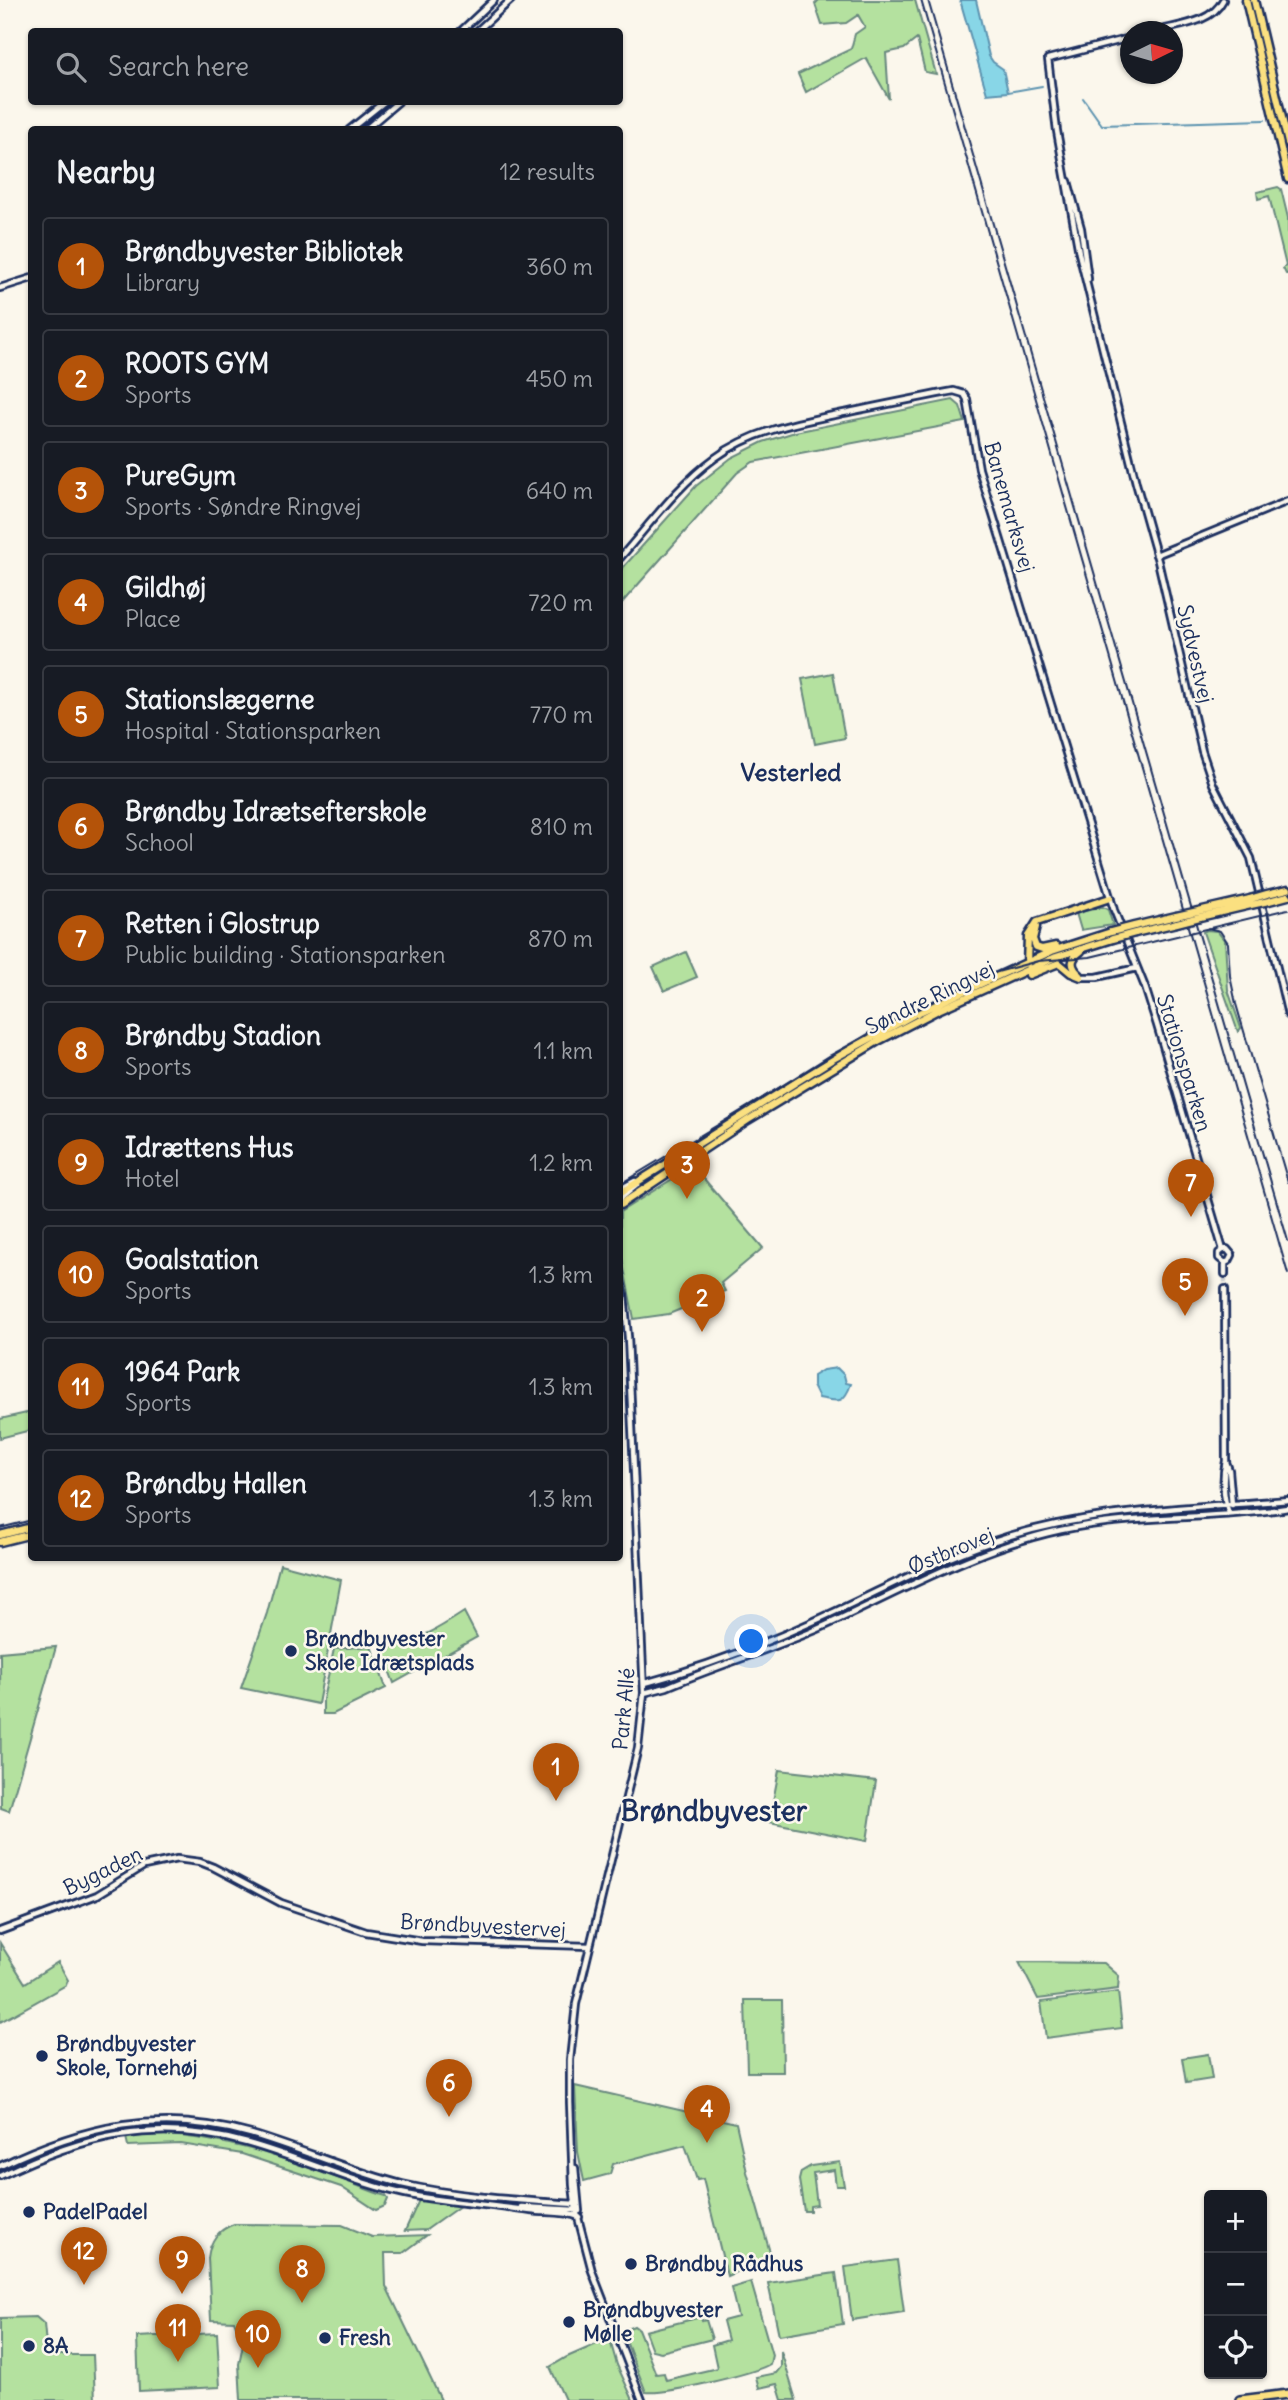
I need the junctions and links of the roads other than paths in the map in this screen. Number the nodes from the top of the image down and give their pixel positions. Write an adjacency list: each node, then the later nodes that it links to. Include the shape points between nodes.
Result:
1 (494, 0): 7 (street)
2 (511, 0): 8 (street)
3 (1223, 0): 6 (street, via 1209,16)
4 (1246, 0): 15 (main road)
5 (1254, 0): 14 (main road)
6 (1183, 23)
7 (464, 28)
8 (480, 28)
9 (1120, 41): 20 (street, Sydvestvej, via 1048,59 1057,131 1081,228 1090,293)
10 (380, 105): 12 (street)
11 (394, 105): 13 (street)
12 (354, 126)
13 (370, 126)
14 (1288, 143)
15 (1288, 179)
16 (28, 279): 17 (street)
17 (0, 288)
18 (1288, 501): 20 (street)
19 (623, 555): 24 (street, Banemarksvej, via 693,476 751,437 792,424 961,392 967,400 977,466)
20 (1156, 555): 32 (street, Sydvestvej, via 1202,751 1213,785 1251,858)
21 (1288, 889): 23 (main road, Søndre Ringvej)
22 (1288, 896): 23 (main road, Søndre Ringvej)
23 (1268, 897): 26 (main road, Søndre Ringvej, bridge)
24 (1110, 898): 25 (main road); 29 (street, Banemarksvej)
25 (1045, 919): 26 (main road, via 1034,932 1039,949 1091,935); 28 (main road, via 1030,931)
26 (1112, 936): 27 (main road, Søndre Ringvej); 28 (main road, Søndre Ringvej, via 1052,951)
27 (1089, 946): 30 (main road, via 1072,962); 31 (main road, Søndre Ringvej)
28 (1027, 964): 33 (main road, Søndre Ringvej, via 865,1041)
29 (1137, 968): 30 (street); 37 (street, Stationsparken)
30 (1081, 977): 31 (main road, via 1057,963)
31 (1003, 981): 36 (main road, Søndre Ringvej, via 842,1062)
32 (1288, 1015)
33 (652, 1174): 34 (main road, Søndre Ringvej); 35 (street)
34 (623, 1189)
35 (623, 1197)
36 (623, 1203)
37 (1223, 1250): 38 (street, via 1219,1258); 38 (street, via 1232,1255)
38 (1225, 1263): 39 (street)
39 (1225, 1274)
40 (1224, 1289): 43 (street)
41 (623, 1290): 50 (street, Park Allé)
42 (1288, 1500): 43 (street, Østbrovej)
43 (1229, 1505): 45 (street); 50 (street, Østbrovej, via 1087,1518 999,1539 809,1624)
44 (1288, 1508): 45 (street, Østbrovej)
45 (1229, 1513): 51 (street, Østbrovej, via 1095,1524 1025,1539 925,1577 811,1632)
46 (28, 1528): 47 (main road)
47 (0, 1535)
48 (28, 1535): 49 (main road)
49 (0, 1542)
50 (645, 1683): 51 (street, Park Allé)
51 (644, 1693): 54 (street, Park Allé, via 638,1748)
52 (296, 1909): 53 (street, Bygaden, via 213,1867 170,1859 138,1869 97,1895); 54 (street, Brøndbyvestervej, via 391,1938)
53 (0, 1931)
54 (589, 1947): 58 (street, Park Allé, via 570,2049)
55 (0, 2166): 58 (street, via 97,2129 191,2123 252,2135 405,2185)
56 (0, 2176): 57 (street, via 51,2152 91,2140 176,2131 248,2143 404,2194)
57 (511, 2207): 58 (street); 59 (street)
58 (577, 2207): 59 (street, Park Allé)
59 (579, 2218): 61 (street, Park Allé, via 592,2272)
60 (1288, 2394): 62 (highway)
61 (642, 2400)
62 (1240, 2400)

